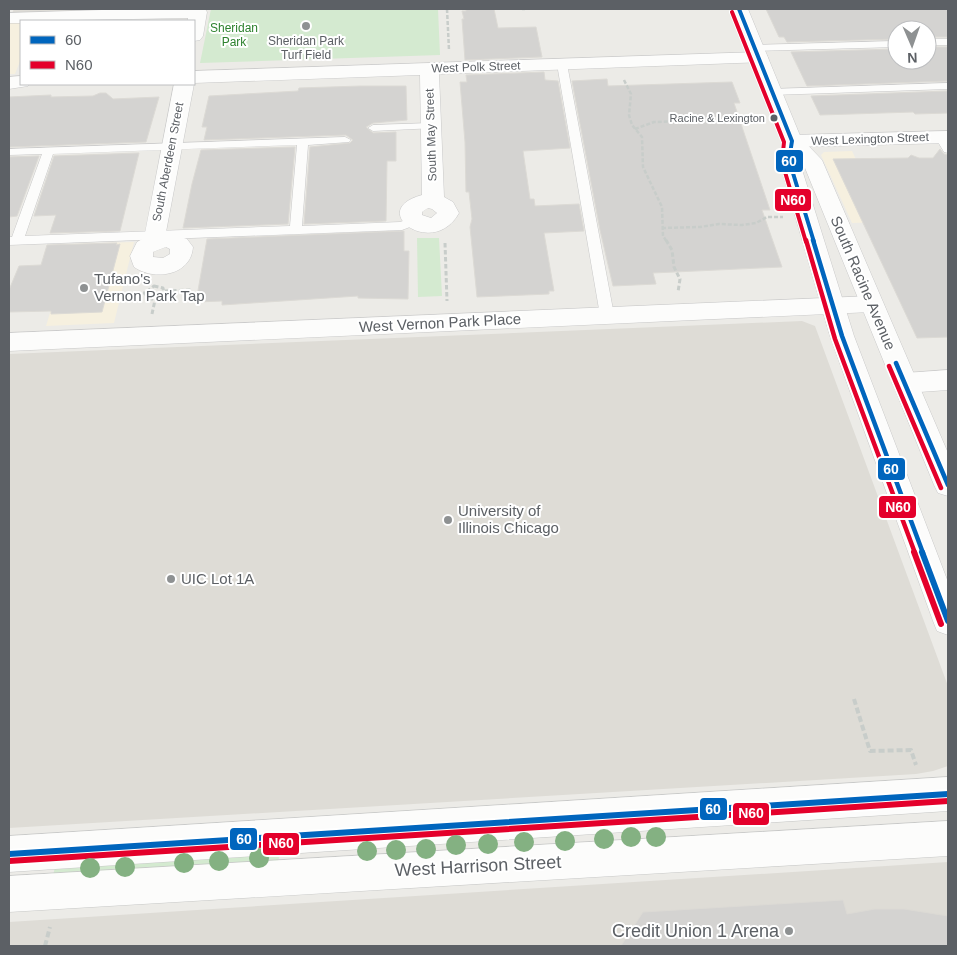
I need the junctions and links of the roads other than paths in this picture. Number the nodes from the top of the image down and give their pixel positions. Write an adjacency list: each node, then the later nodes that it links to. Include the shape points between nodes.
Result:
1 (739, 9): 5 (street, South Racine Avenue)
2 (9, 18): 3 (street, via 198,12)
3 (195, 30)
4 (887, 45): 5 (lane)
5 (757, 53): 6 (street, West Polk Street); 11 (street, South Racine Avenue)
6 (562, 64): 7 (street, West Polk Street); 27 (lane)
7 (429, 69): 8 (street, West Polk Street); 12 (street, South May Street)
8 (195, 77)
9 (184, 85): 18 (street, South Aberdeen Street)
10 (948, 86): 11 (lane)
11 (772, 92): 15 (street, South Racine Avenue)
12 (431, 126): 13 (lane); 21 (street, South May Street, via 433,201 448,213 443,221 432,226)
13 (373, 128)
14 (345, 140): 17 (lane)
15 (792, 141): 16 (street, West Lexington Street); 25 (street, South Racine Avenue, via 812,160); 26 (street, South Racine Avenue, via 789,160)
16 (946, 141)
17 (303, 142): 18 (lane); 22 (lane)
18 (171, 146): 19 (lane); 23 (street, South Aberdeen Street)
19 (49, 150): 20 (lane); 24 (lane)
20 (9, 152)
21 (414, 221): 22 (lane, via 402,226)
22 (296, 230): 23 (lane)
23 (155, 238): 24 (lane)
24 (13, 241)
25 (871, 304): 26 (street, West Vernon Park Place); 30 (street, South Racine Avenue)
26 (833, 305): 27 (street, West Vernon Park Place); 32 (street, South Racine Avenue)
27 (607, 315): 28 (street, West Vernon Park Place)
28 (9, 342)
29 (948, 380): 30 (street)
30 (905, 383): 31 (street, South Racine Avenue)
31 (948, 485)
32 (948, 621)
33 (948, 794): 35 (street)
34 (948, 838): 36 (street, West Harrison Street)
35 (9, 854)
36 (9, 894)

